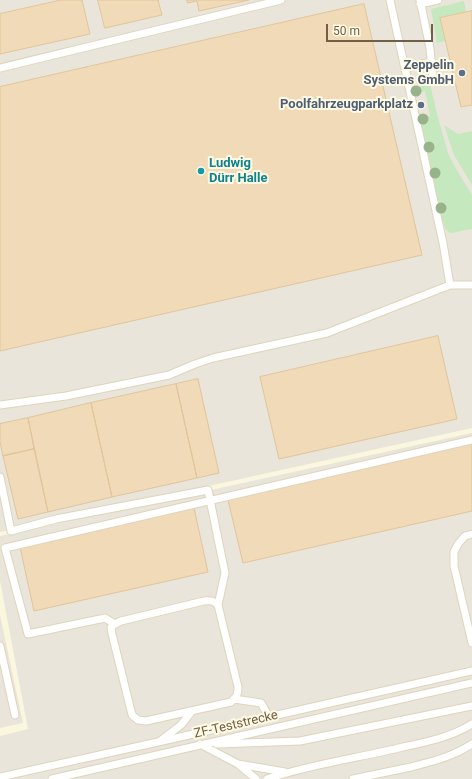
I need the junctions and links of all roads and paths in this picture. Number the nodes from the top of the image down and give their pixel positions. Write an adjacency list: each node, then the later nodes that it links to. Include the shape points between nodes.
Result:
1 (281, 0): 6 (lane)
2 (390, 0): 7 (lane)
3 (438, 0): 4 (lane)
4 (420, 2): 5 (lane)
5 (431, 62): 7 (lane); 8 (lane)
6 (0, 68)
7 (404, 68): 9 (lane)
8 (434, 81)
9 (450, 285): 10 (lane); 11 (lane, via 327,333 213,358 169,375 66,396)
10 (472, 285)
11 (0, 405)
12 (472, 440): 14 (lane)
13 (0, 477): 14 (lane, via 11,532 56,519 208,490)
14 (210, 500): 16 (lane, via 225,573); 17 (lane, via 5,548 28,634 104,618)
15 (472, 534): 18 (lane, via 465,536 454,552 454,566)
16 (218, 605): 17 (lane, via 215,602 204,601); 22 (lane, via 238,687 237,697)
17 (115, 624): 24 (lane, via 111,627 112,634 132,715 138,720 146,721)
18 (472, 643)
19 (0, 646): 25 (lane)
20 (472, 671): 26 (lane, ZF-Teststrecke)
21 (472, 682): 29 (lane, ZF-Teststrecke)
22 (234, 699): 24 (lane, via 231,702); 26 (lane, via 261,703)
23 (472, 706): 29 (lane, via 300,741)
24 (192, 711): 28 (lane, via 181,726)
25 (15, 715)
26 (269, 717): 28 (lane, ZF-Teststrecke)
27 (472, 724): 32 (lane, via 434,740)
28 (158, 742): 33 (lane, ZF-Teststrecke)
29 (200, 744): 31 (lane); 34 (lane, ZF-Teststrecke)
30 (472, 744): 37 (lane, via 443,759)
31 (238, 764): 32 (lane); 35 (lane)
32 (287, 772): 36 (lane)
33 (0, 777)
34 (52, 779)
35 (256, 779)
36 (267, 779)
37 (353, 779)

